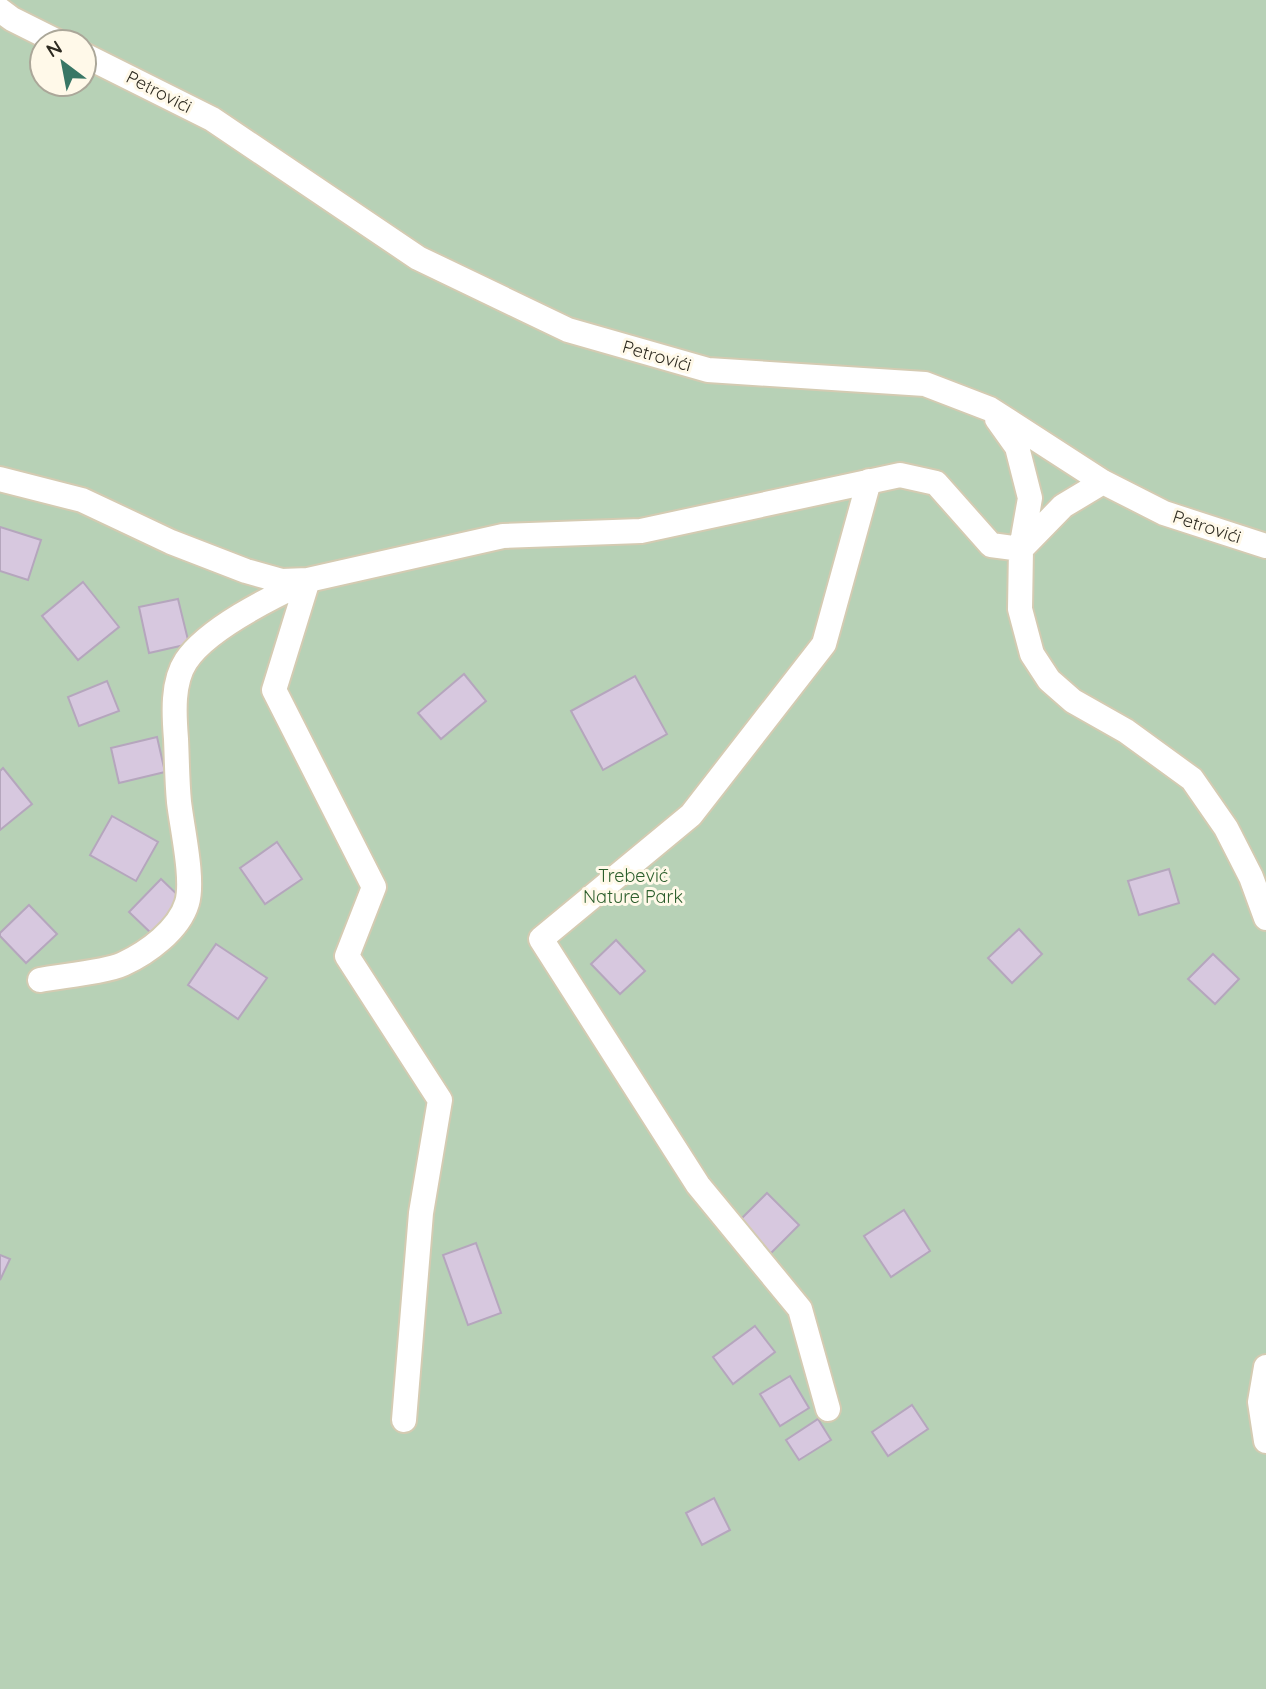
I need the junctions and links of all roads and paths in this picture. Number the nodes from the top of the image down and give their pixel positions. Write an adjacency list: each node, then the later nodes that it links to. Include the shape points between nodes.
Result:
1 (0, 10): 2 (street)
2 (30, 28)
3 (98, 62): 4 (street, Petrovići, via 212,119 418,258 568,330 708,370 925,384)
4 (990, 410): 7 (street, Petrovići); 9 (street, via 1017,447 1030,498)
5 (0, 479): 10 (street, via 82,500 246,571 282,581)
6 (869, 481): 9 (street, via 900,475 936,483 991,545); 10 (street, via 641,531 503,536); 14 (street, via 824,644 691,815 541,939 698,1185 800,1310)
7 (1103, 482): 8 (street, Petrovići, via 1164,513); 9 (street, via 1063,506)
8 (1266, 546)
9 (1021, 549): 11 (street, via 1020,608 1032,654 1049,680 1073,701 1126,731 1192,779 1226,828)
10 (308, 580): 12 (street, via 250,610 204,642 178,676 174,718 188,883 187,902 179,920 156,944 122,965); 15 (street, via 274,690 374,887 347,956 440,1100 421,1213)
11 (1266, 918)
12 (40, 980)
13 (1266, 1367): 16 (street, via 1260,1402)
14 (828, 1409)
15 (404, 1420)
16 (1266, 1441)

